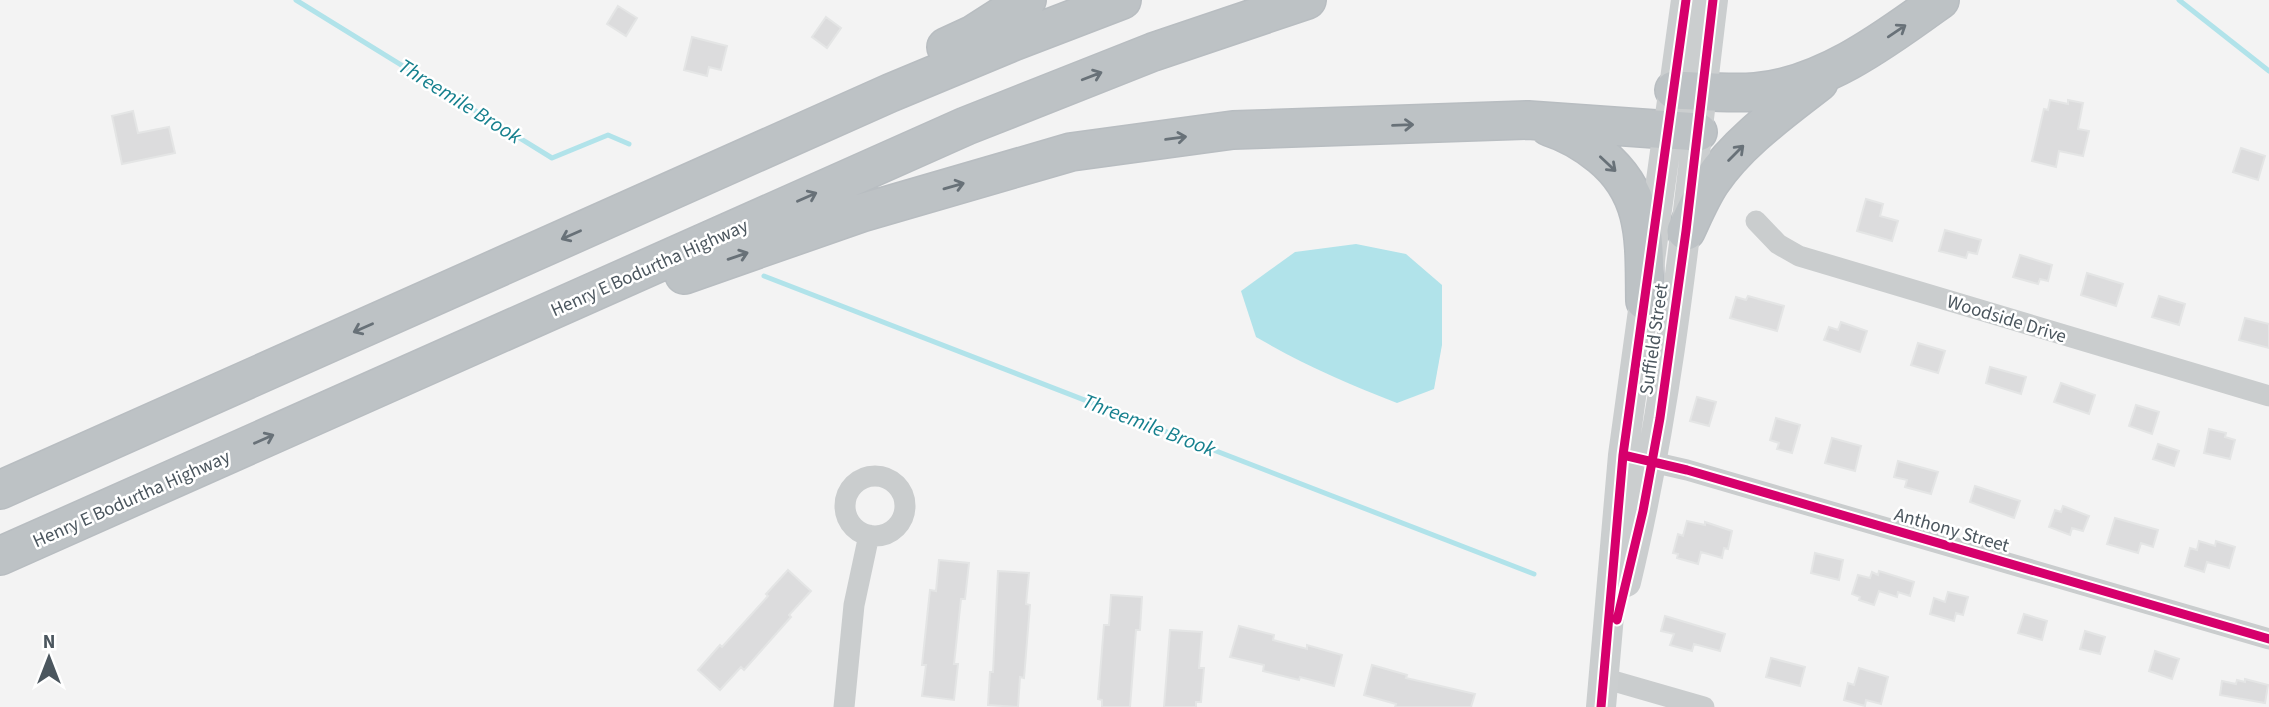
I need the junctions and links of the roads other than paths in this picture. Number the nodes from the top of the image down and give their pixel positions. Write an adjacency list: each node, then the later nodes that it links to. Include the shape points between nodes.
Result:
1 (1027, 0): 11 (highway, via 972,35)
2 (1122, 0): 11 (highway, via 953,66)
3 (1307, 0): 16 (highway, Henry E Bodurtha Highway, one-way to 3, via 966,126 1153,52)
4 (1686, 0): 8 (main road, Suffield Street)
5 (1713, 0): 8 (main road, Suffield Street)
6 (1940, 0): 7 (highway, one-way to 6)
7 (1851, 58): 8 (highway, via 1818,75 1773,89 1734,93); 13 (highway, one-way to 7, via 1711,181 1735,154)
8 (1688, 90): 10 (main road, Suffield Street)
9 (1528, 120): 10 (highway); 14 (highway, one-way to 14, via 1582,142 1630,188 1643,231); 16 (highway, one-way to 9, via 861,213 1071,152 1233,130)
10 (1683, 131): 13 (main road, Suffield Street); 14 (main road, Suffield Street)
11 (619, 214): 15 (highway, one-way to 15)
12 (1756, 221): 17 (street, Woodside Drive, via 1778,244 1799,256)
13 (1686, 231): 18 (main road, Suffield Street)
14 (1645, 301): 18 (main road, Suffield Street)
15 (283, 364): 19 (highway); 20 (highway)
16 (419, 369): 22 (highway, Henry E Bodurtha Highway, one-way to 16)
17 (2269, 396)
18 (1638, 458): 23 (street, Anthony Street); 24 (main road, Suffield Street, via 1643,511)
19 (0, 466)
20 (0, 490)
21 (869, 535): 25 (street, via 855,605)
22 (0, 556)
23 (2269, 639)
24 (1602, 692): 26 (street)
25 (844, 707)
26 (1704, 707)

